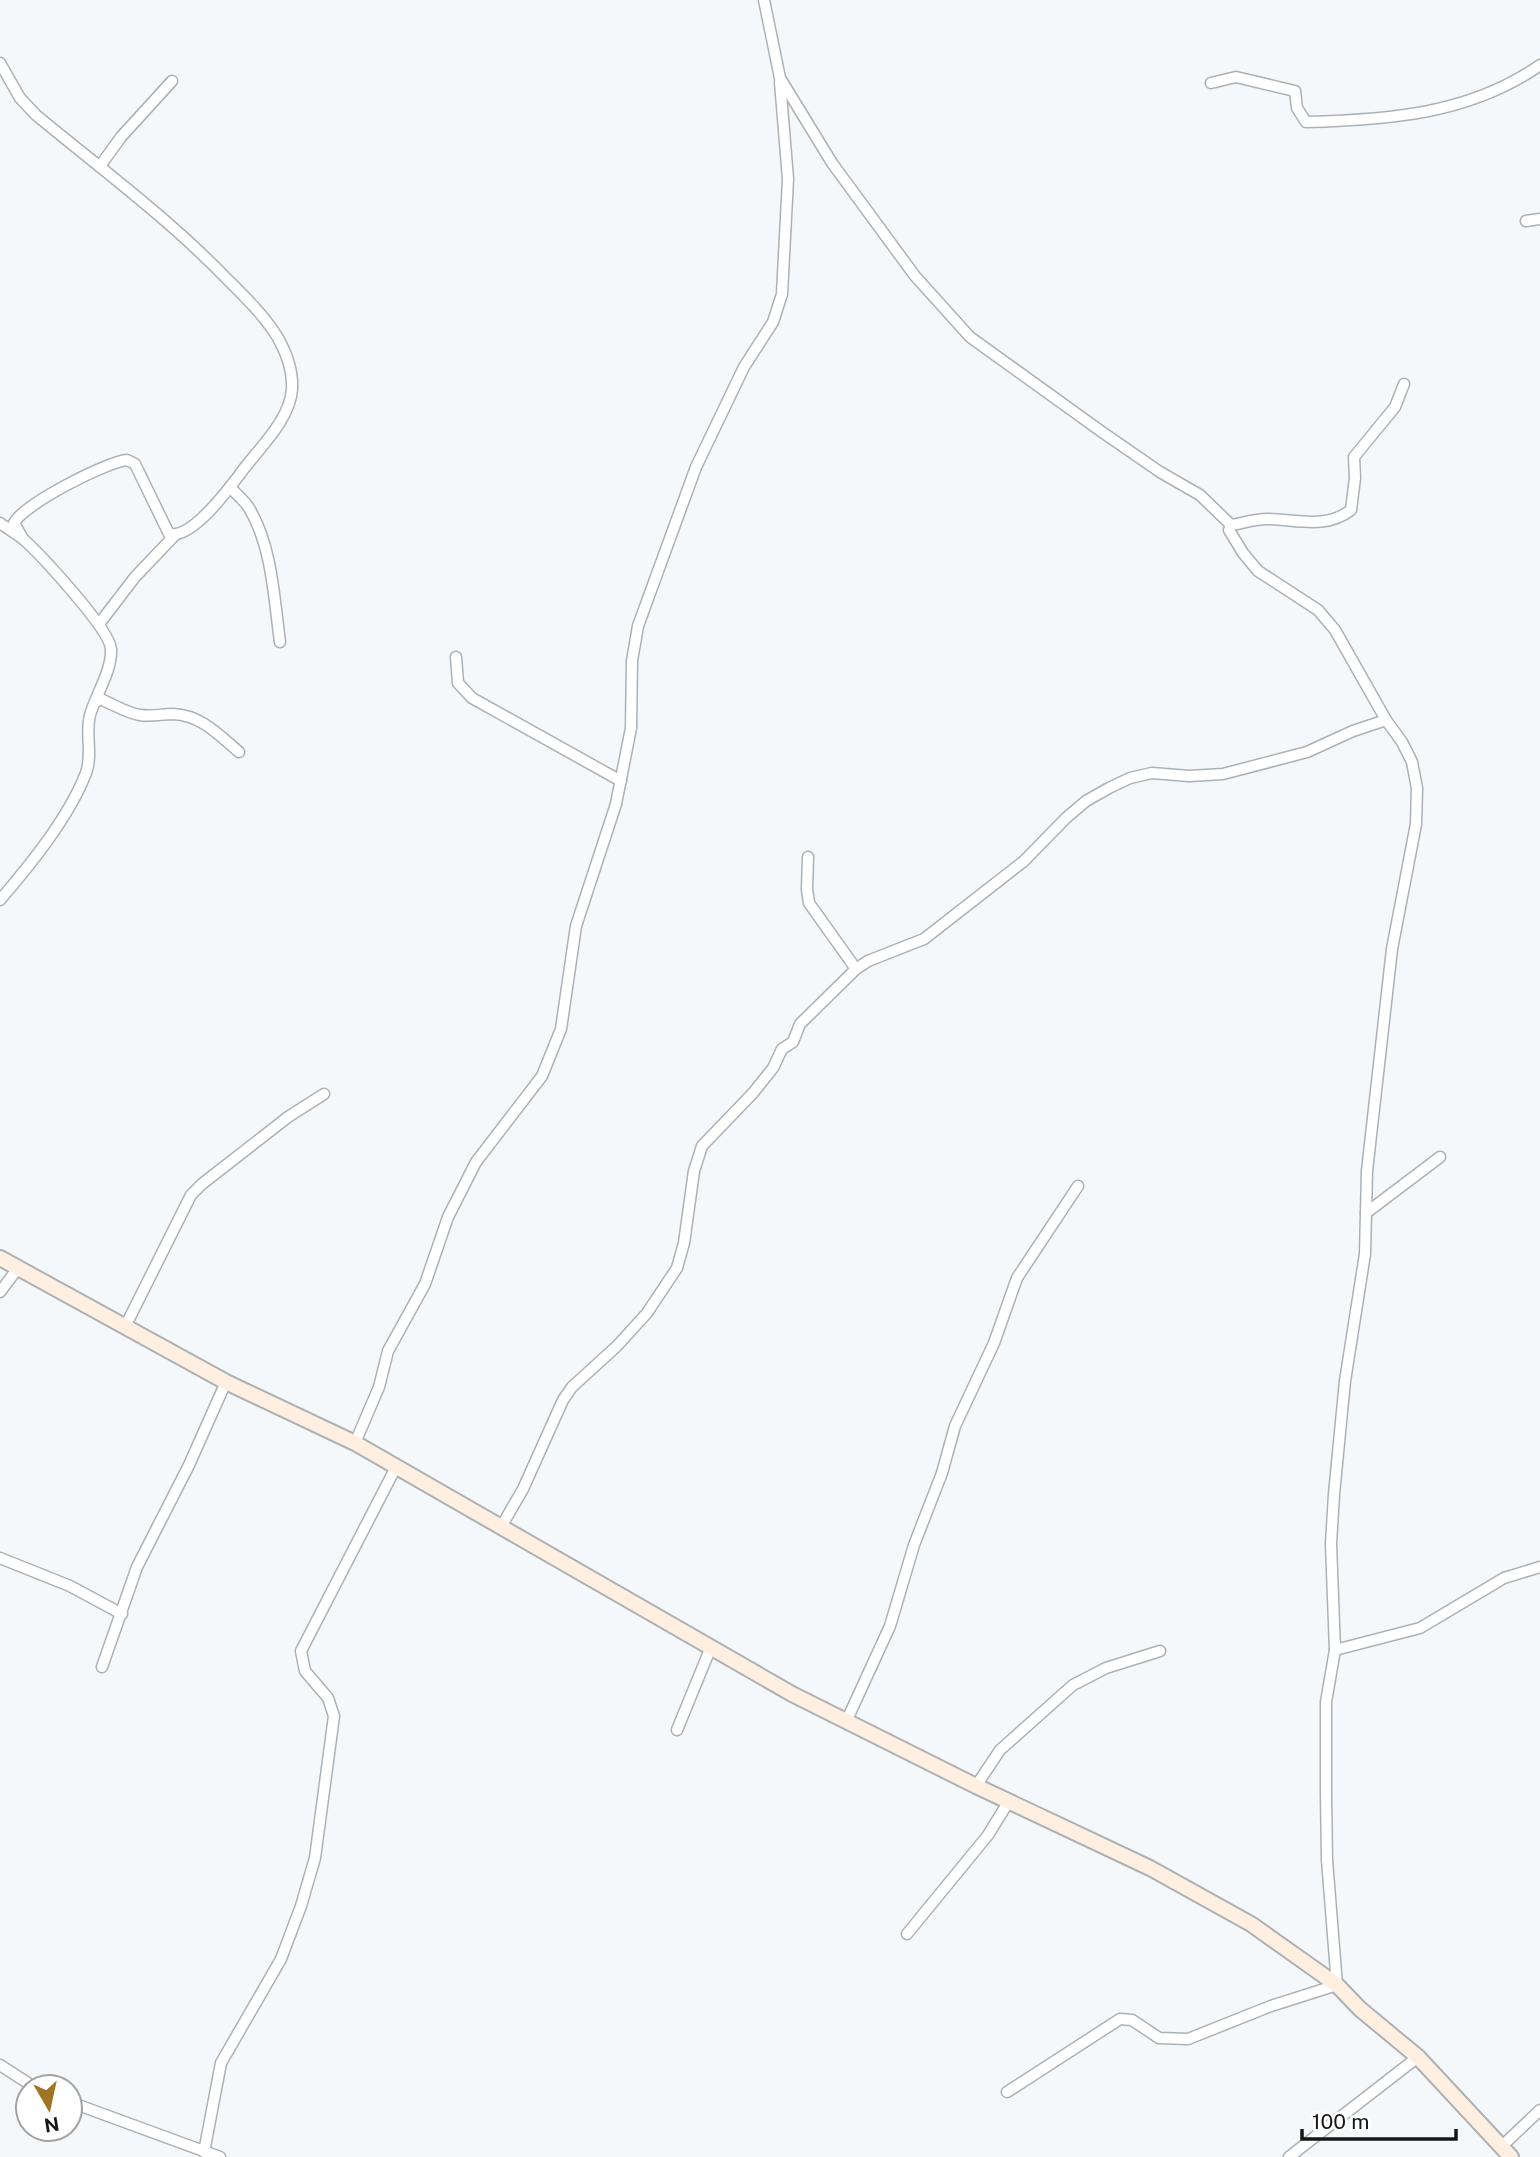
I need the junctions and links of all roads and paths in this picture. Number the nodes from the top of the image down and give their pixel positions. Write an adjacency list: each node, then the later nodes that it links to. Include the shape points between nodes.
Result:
1 (764, 0): 4 (street)
2 (0, 63): 9 (street, via 36,115)
3 (1540, 65): 6 (street, via 1468,101 1380,119 1306,121 1297,108 1295,91 1236,77)
4 (779, 78): 7 (street); 8 (street)
5 (172, 81): 9 (street)
6 (1211, 83)
7 (794, 100): 8 (street); 15 (street, via 867,213 970,337 1111,439 1200,495)
8 (785, 122): 24 (street, via 788,179 782,294 773,322 744,367 696,467 638,626 632,661 631,728)
9 (100, 166): 13 (street, via 199,250 244,296 284,351 292,391 283,414)
10 (1540, 219): 11 (street)
11 (1526, 221)
12 (1404, 384): 15 (street, via 1395,407 1354,457 1351,510 1319,523 1267,519)
13 (230, 487): 16 (street, via 196,524); 19 (street, via 248,506 261,537)
14 (0, 523): 17 (street)
15 (1231, 525): 22 (street, via 1229,530 1258,571 1318,610 1335,630)
16 (175, 535): 17 (street, via 166,529 135,464 127,460 101,468 27,509 14,523); 18 (street)
17 (23, 539): 18 (street)
18 (99, 624): 21 (street, via 111,649)
19 (280, 642)
20 (456, 657): 24 (street, via 458,683 472,698)
21 (96, 702): 23 (street, via 98,698 137,715 197,719); 26 (street, via 88,725 86,773 64,817)
22 (1386, 720): 27 (street, via 1307,752 1223,774 1152,773 1130,778 1086,801 1024,862 924,939); 31 (street, via 1412,762 1416,824 1392,949)
23 (239, 752)
24 (621, 781): 37 (street, via 576,926 561,1030 552,1054 542,1076 476,1162 448,1217 425,1284 388,1351 379,1387)
25 (808, 857): 27 (street, via 809,903)
26 (0, 900)
27 (856, 968): 39 (street, via 800,1024 793,1042 782,1049 753,1093 702,1146 677,1268 647,1313 563,1400)
28 (324, 1094): 35 (street, via 191,1195)
29 (1440, 1157): 31 (street)
30 (1078, 1186): 47 (street, via 1017,1278 994,1343 955,1426 890,1626)
31 (1366, 1213): 44 (street, via 1365,1254 1345,1381 1334,1494)
32 (0, 1258): 33 (main road)
33 (18, 1268): 34 (street); 35 (main road)
34 (0, 1292)
35 (125, 1327): 36 (main road)
36 (226, 1382): 37 (main road); 42 (street, via 137,1567)
37 (355, 1443): 38 (main road)
38 (396, 1467): 39 (main road); 57 (street, via 301,1651 305,1671 328,1698 334,1717 315,1858 281,1959 221,2063)
39 (501, 1527): 43 (main road)
40 (0, 1558): 42 (street, via 70,1586)
41 (1540, 1567): 44 (street, via 1504,1578 1420,1628)
42 (122, 1614): 46 (street)
43 (711, 1647): 47 (main road); 48 (street)
44 (1335, 1650): 52 (street, via 1326,1702 1326,1793)
45 (1160, 1651): 49 (street, via 1106,1668 1073,1685 1000,1750)
46 (102, 1667)
47 (846, 1722): 49 (main road)
48 (677, 1730)
49 (976, 1786): 50 (main road)
50 (1009, 1801): 51 (street, via 988,1835); 52 (main road, via 1150,1868 1239,1918)
51 (907, 1934)
52 (1337, 1984): 53 (main road); 54 (street, via 1188,2039 1159,2038 1132,2020 1120,2019)
53 (1418, 2057): 58 (main road); 60 (street)
54 (1007, 2092)
55 (84, 2107): 57 (street)
56 (1540, 2110): 58 (street)
57 (204, 2151): 59 (street)
58 (1506, 2152)
59 (220, 2157)
60 (1289, 2157)

